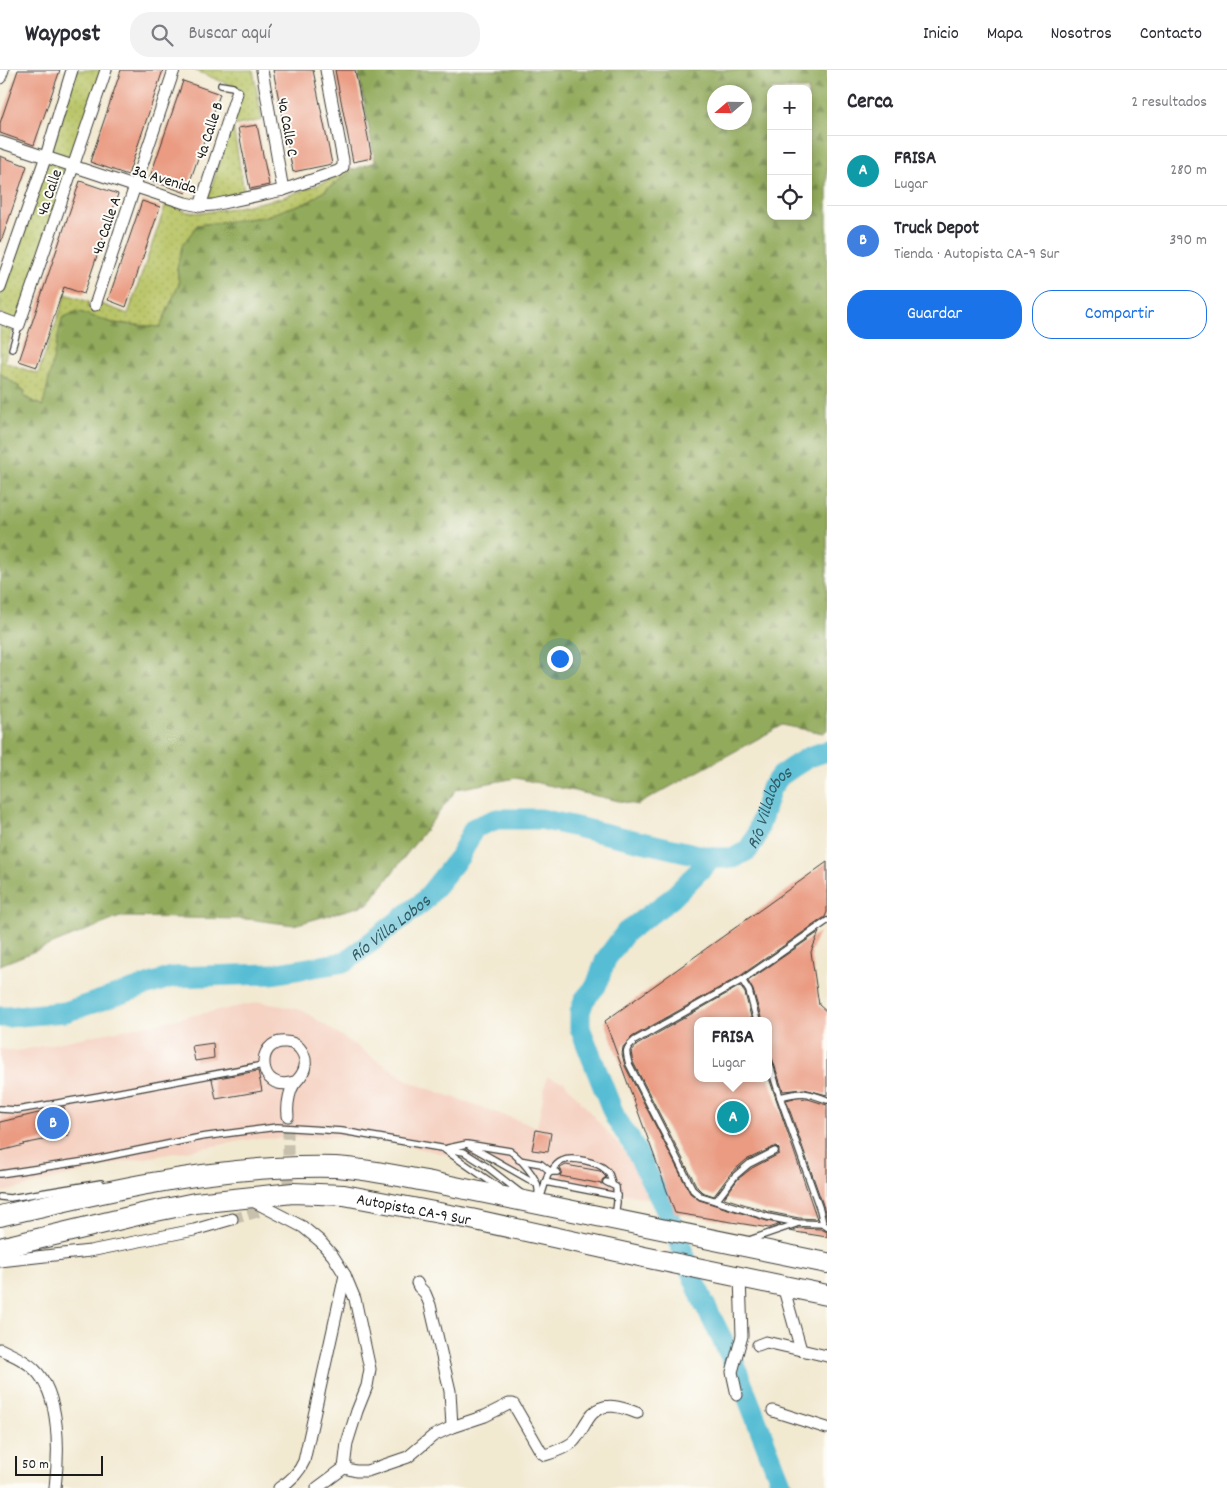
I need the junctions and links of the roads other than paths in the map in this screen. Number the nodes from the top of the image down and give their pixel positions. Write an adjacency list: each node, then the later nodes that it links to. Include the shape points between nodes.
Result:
1 (3, 70): 7 (street)
2 (72, 70): 11 (street, 4a Calle)
3 (106, 70): 12 (street, 4a Calle)
4 (174, 70): 13 (street, 4a Calle A)
5 (262, 70): 14 (street, 4a Calle C)
6 (326, 70): 14 (street, 3a Avenida, via 343,167)
7 (0, 78)
8 (221, 85): 9 (lane, via 233,87)
9 (237, 93): 15 (street, 4a Calle B)
10 (0, 142): 11 (street, 3a Avenida)
11 (46, 156): 12 (street, 3a Avenida); 16 (street, 4a Calle)
12 (74, 166): 13 (street, 3a Avenida); 19 (street, 4a Calle)
13 (136, 186): 15 (street, 3a Avenida); 17 (street, 4a Calle A)
14 (283, 190): 15 (street, 3a Avenida)
15 (200, 206)
16 (0, 288)
17 (96, 305)
18 (0, 318): 19 (street)
19 (20, 325): 20 (lane)
20 (12, 349)
21 (827, 921): 22 (lane)
22 (742, 980): 23 (lane); 43 (lane, via 634,1041 626,1053 693,1190)
23 (756, 1017)
24 (263, 1065): 26 (street, via 267,1076 277,1083); 26 (street, via 266,1053 274,1044 292,1043 301,1050 306,1062 303,1074); 29 (lane, via 17,1110)
25 (772, 1072): 27 (lane)
26 (294, 1082): 30 (street, via 287,1102)
27 (780, 1097): 28 (lane, via 807,1092); 48 (lane)
28 (827, 1100)
29 (0, 1109)
30 (288, 1116)
31 (467, 1144): 32 (lane); 34 (lane, via 510,1152); 42 (lane)
32 (444, 1149): 36 (lane, via 342,1132 277,1127 201,1137 86,1161); 42 (lane); 42 (lane, via 464,1152)
33 (775, 1151): 43 (lane, via 749,1164)
34 (520, 1160): 35 (lane, via 541,1164); 42 (lane)
35 (554, 1172): 38 (lane, via 548,1174); 39 (lane, via 556,1164 563,1160 594,1162 610,1174 609,1183 616,1188)
36 (0, 1174)
37 (111, 1182): 40 (lane)
38 (546, 1182): 39 (lane); 42 (lane)
39 (617, 1196): 46 (lane)
40 (0, 1197)
41 (245, 1197): 50 (highway, Autopista CA-9 Sur, via 146,1213); 53 (street, via 303,1227 334,1256); 54 (highway, Autopista CA-9 Sur, via 293,1193 344,1195)
42 (532, 1199): 44 (highway, Autopista CA-9 Sur, via 375,1171 298,1167 235,1170 138,1182); 46 (highway, Autopista CA-9 Sur)
43 (716, 1201): 47 (lane)
44 (0, 1216)
45 (232, 1219): 51 (street, via 90,1251)
46 (622, 1220): 49 (highway, Autopista CA-9 Sur)
47 (798, 1223): 48 (lane); 49 (lane)
48 (825, 1225)
49 (738, 1244): 52 (highway, Autopista CA-9 Sur)
50 (0, 1248)
51 (0, 1261)
52 (827, 1263)
53 (345, 1275): 67 (street, via 356,1299 370,1369 347,1443); 69 (street, via 304,1461 293,1478)
54 (740, 1277): 56 (highway, Autopista CA-9 Sur); 62 (street, via 742,1336 732,1372)
55 (417, 1283): 65 (street, via 430,1305 450,1391)
56 (784, 1286): 57 (highway, Autopista CA-9 Sur); 60 (street)
57 (827, 1295)
58 (758, 1345): 60 (street, via 766,1342)
59 (0, 1349): 68 (street, via 35,1369 45,1384 56,1415)
60 (801, 1350): 61 (street)
61 (827, 1356)
62 (737, 1396)
63 (773, 1411): 66 (street)
64 (636, 1413): 65 (street, via 618,1406 601,1408 573,1443 546,1454 541,1452 513,1404)
65 (452, 1427): 67 (street, via 433,1436 408,1457 367,1471)
66 (827, 1428)
67 (344, 1468): 70 (street)
68 (55, 1488)
69 (279, 1488)
70 (318, 1488)

